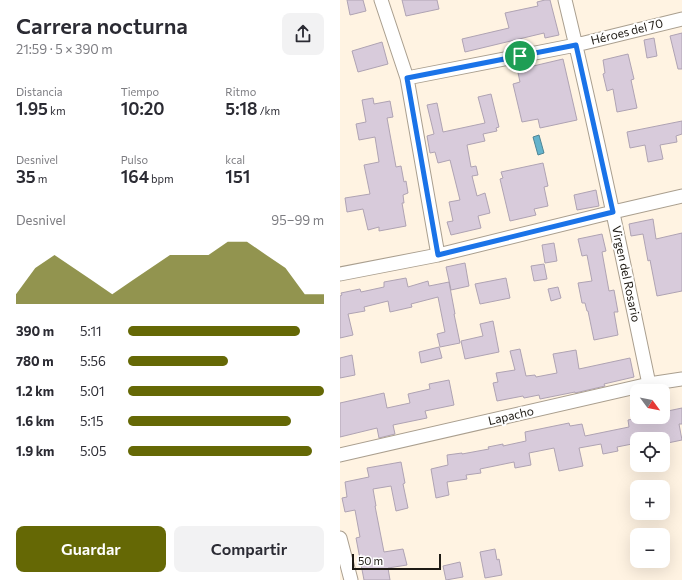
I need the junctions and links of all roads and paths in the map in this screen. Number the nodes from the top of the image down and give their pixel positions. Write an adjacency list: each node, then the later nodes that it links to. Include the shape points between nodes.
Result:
1 (381, 0): 5 (street)
2 (566, 0): 4 (street, Virgen del Rosario)
3 (682, 19): 4 (street, Héroes del 70)
4 (576, 45): 5 (street, Héroes del 70); 7 (street, Virgen del Rosario)
5 (407, 78): 8 (street)
6 (682, 196): 7 (street)
7 (613, 212): 8 (street); 11 (street, Virgen del Rosario)
8 (438, 255): 9 (street)
9 (340, 274)
10 (682, 379): 11 (street, Lapacho)
11 (649, 384)
12 (630, 388): 13 (street, Lapacho)
13 (340, 455)
14 (340, 538): 15 (street)
15 (351, 580)

